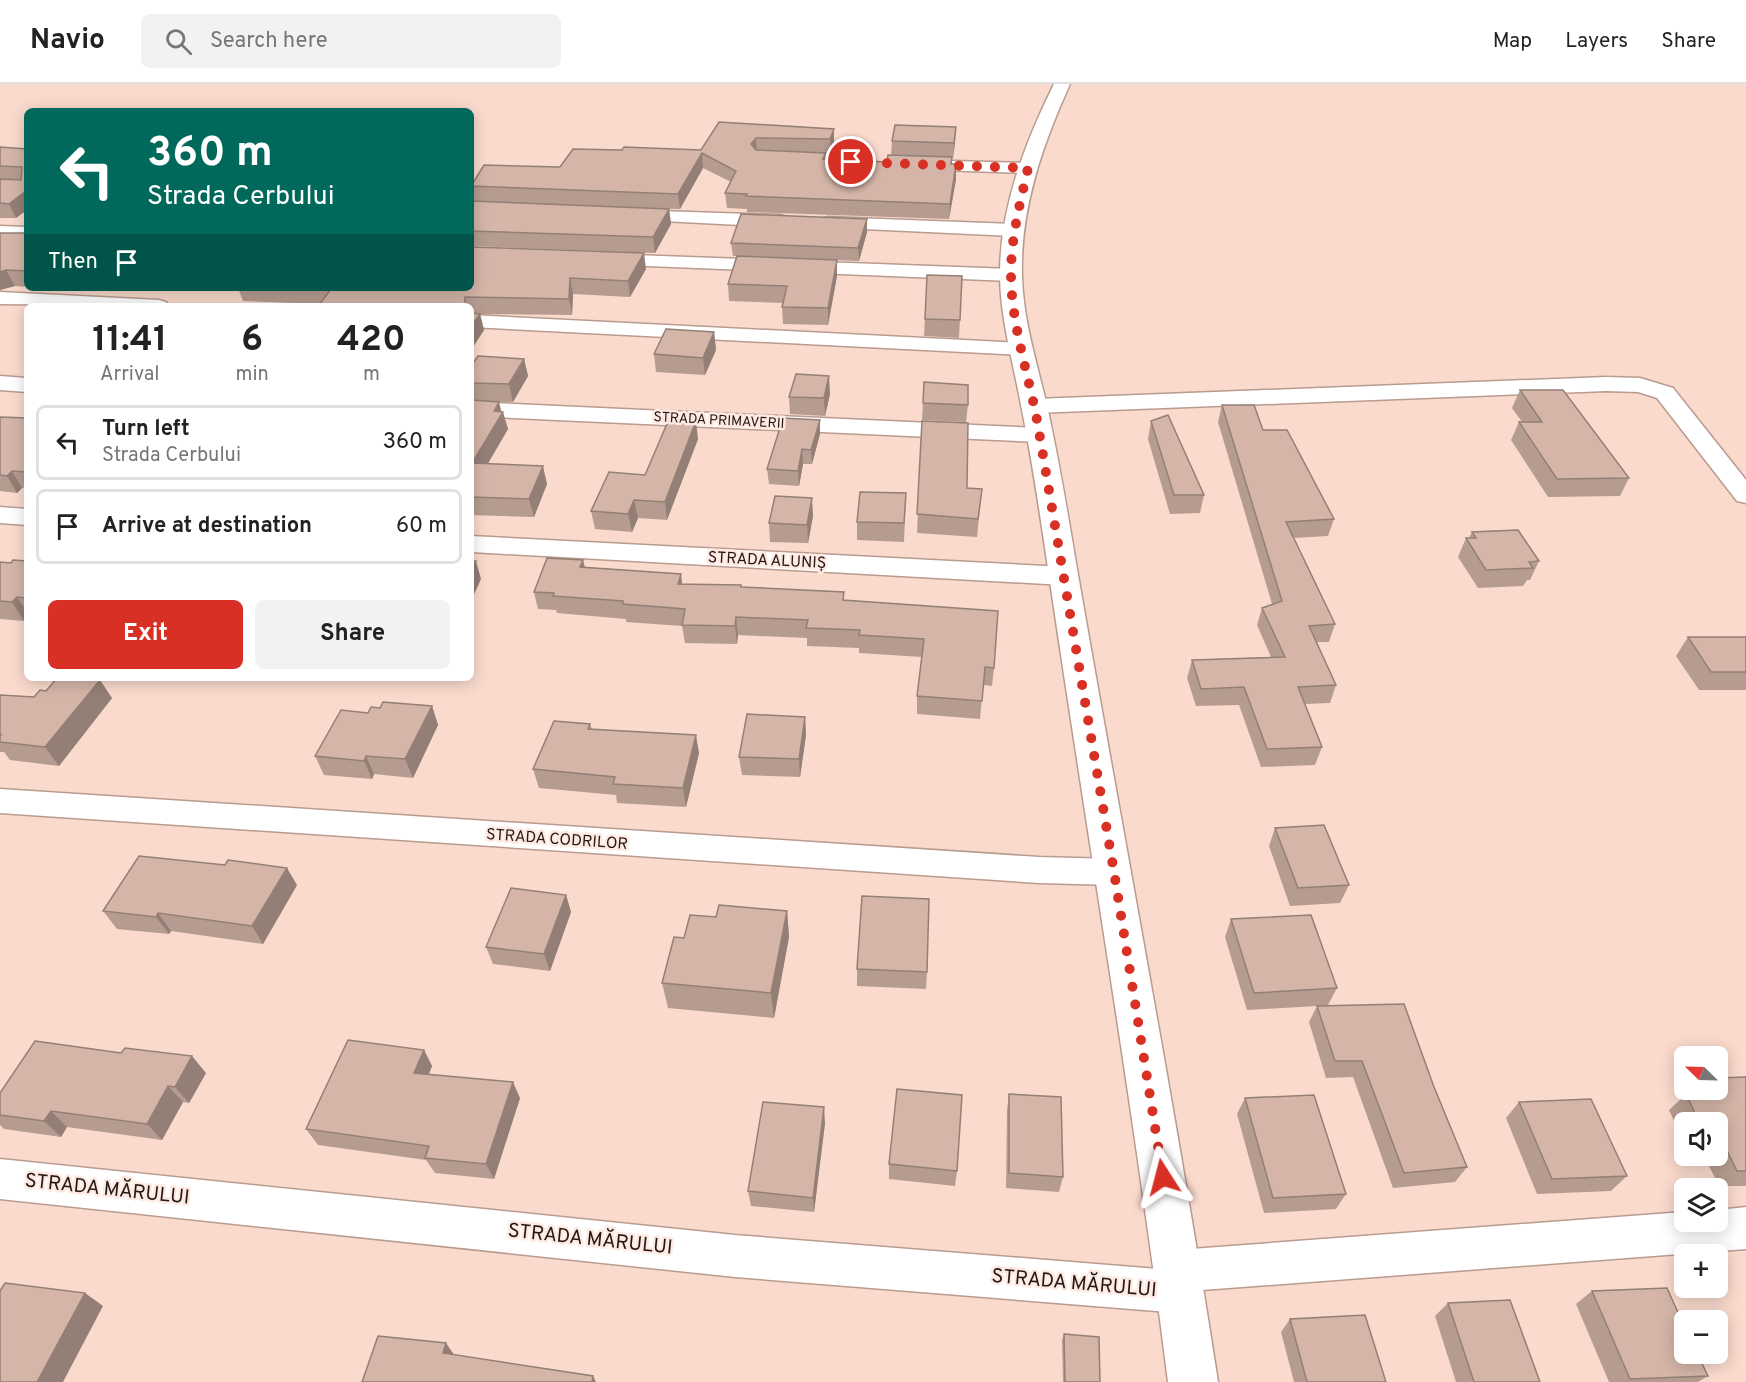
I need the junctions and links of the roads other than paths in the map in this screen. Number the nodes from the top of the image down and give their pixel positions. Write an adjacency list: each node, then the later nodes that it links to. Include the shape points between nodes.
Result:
1 (1062, 84): 3 (main road)
2 (901, 164): 3 (street)
3 (1028, 168): 5 (main road)
4 (612, 214): 5 (street)
5 (1013, 230): 9 (main road)
6 (0, 232): 7 (street)
7 (24, 233)
8 (588, 259): 9 (street)
9 (1011, 276): 13 (main road)
10 (0, 298): 11 (street)
11 (99, 303)
12 (474, 321): 13 (street)
13 (1021, 349): 17 (main road)
14 (0, 383): 15 (street)
15 (24, 385)
16 (474, 409): 17 (street, STRADA PRIMAVERII)
17 (1037, 420): 18 (street, STRADA PRIMAVERII, via 1640,385 1665,393); 22 (main road)
18 (1746, 496)
19 (0, 515): 20 (street)
20 (24, 516)
21 (474, 544): 22 (street, STRADA ALUNIȘ)
22 (1064, 576): 24 (main road)
23 (0, 801): 24 (street, STRADA CODRILOR, via 476,835)
24 (1114, 872): 27 (main road)
25 (0, 1179): 27 (street, STRADA MĂRULUI, via 735,1256)
26 (1746, 1228): 27 (street, STRADA MĂRULUI)
27 (1179, 1282): 28 (main road)
28 (1193, 1382)

